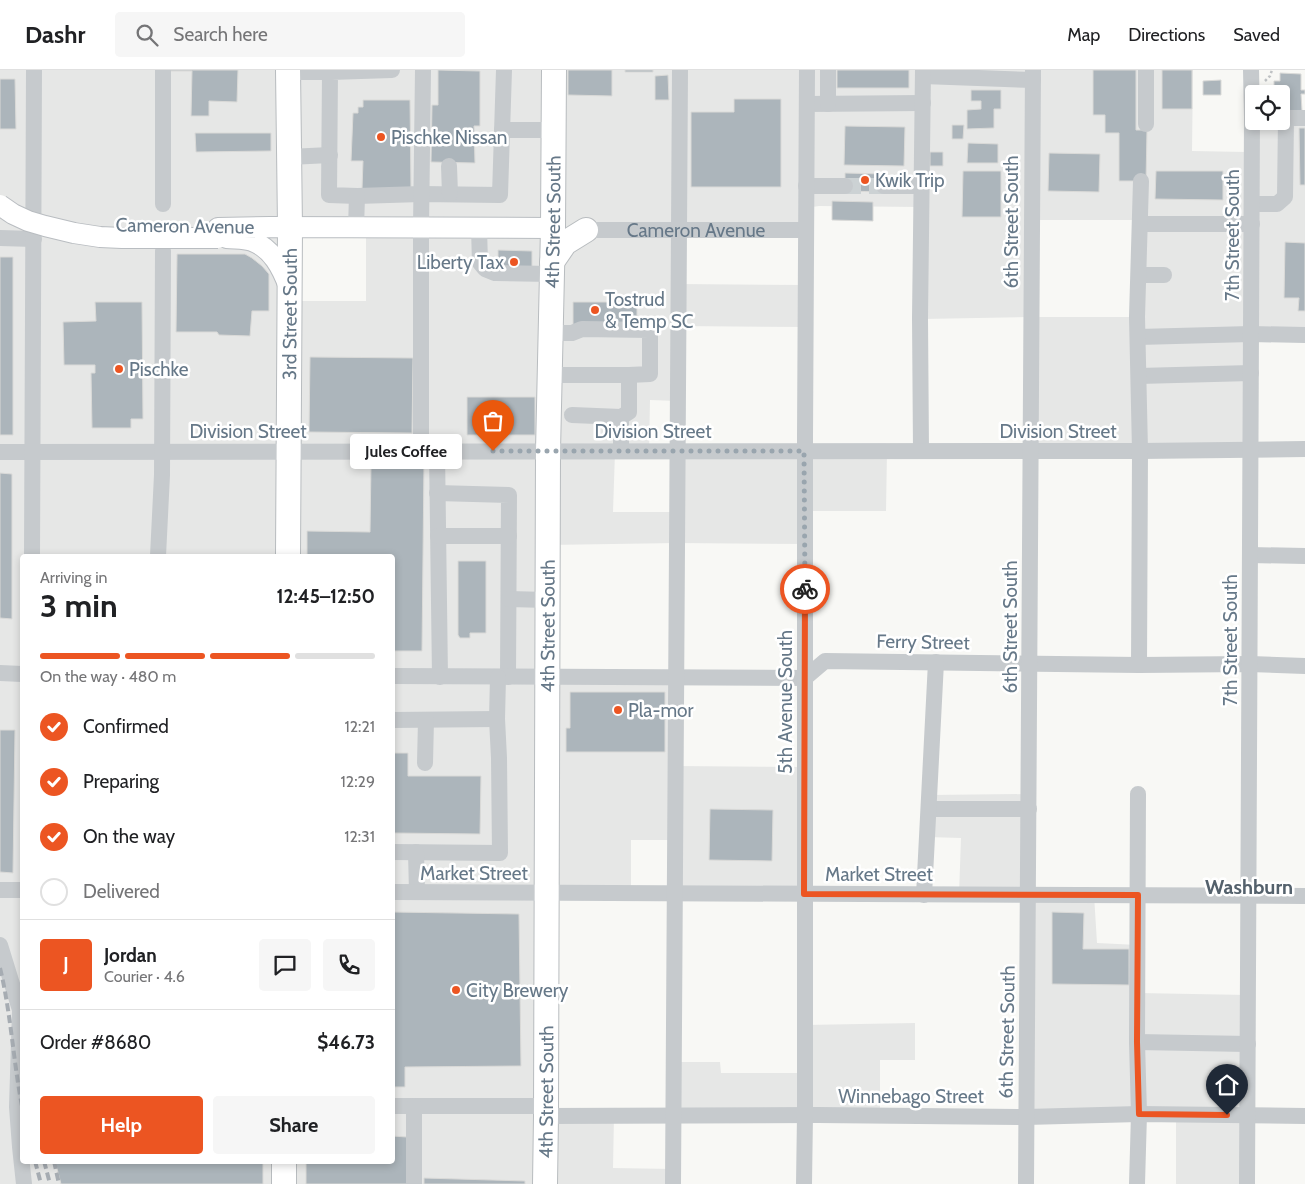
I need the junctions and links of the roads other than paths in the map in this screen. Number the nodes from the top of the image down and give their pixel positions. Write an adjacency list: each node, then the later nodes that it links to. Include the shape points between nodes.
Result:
1 (34, 70): 56 (street)
2 (163, 70): 42 (street)
3 (392, 70): 13 (street)
4 (423, 70): 38 (street)
5 (504, 70): 26 (street)
6 (554, 70): 27 (highway, 4th Street South)
7 (680, 70): 51 (street)
8 (807, 70): 21 (street, 5th Avenue South)
9 (828, 70): 22 (street)
10 (1146, 70): 25 (street)
11 (1251, 70): 18 (street, 7th Street South)
12 (288, 71): 13 (street); 31 (highway, 3rd Street South)
13 (330, 71): 30 (street)
14 (923, 73): 16 (street); 20 (street)
15 (1266, 73): 19 (street, 7th Street South)
16 (952, 74): 17 (street, via 969,78 1012,79)
17 (1033, 75): 84 (street, 6th Street South)
18 (1252, 85)
19 (1259, 85)
20 (923, 103): 22 (street); 37 (street)
21 (807, 104): 22 (street); 34 (street, 5th Avenue South)
22 (828, 104)
23 (1290, 118): 24 (street)
24 (1305, 118)
25 (1146, 124)
26 (502, 130): 27 (street); 39 (street, via 500,195)
27 (553, 130): 50 (highway, 4th Street South)
28 (1253, 130): 43 (street, 7th Street South)
29 (1284, 130): 43 (street, via 1284,197 1277,204)
30 (330, 155): 31 (street); 40 (street, via 329,195)
31 (289, 157): 46 (highway, 3rd Street South)
32 (449, 166): 39 (street)
33 (1141, 181): 44 (street)
34 (806, 186): 35 (street); 53 (street, 5th Avenue South)
35 (845, 186)
36 (884, 186): 37 (street)
37 (922, 186): 83 (street)
38 (421, 194): 39 (street); 40 (street); 48 (street)
39 (450, 194)
40 (357, 196): 47 (street)
41 (0, 203): 54 (main road, Cameron Avenue, via 95,224)
42 (163, 204)
43 (1252, 204): 45 (street, 7th Street South)
44 (1140, 224): 45 (street); 59 (street)
45 (1252, 224): 63 (street, 7th Street South)
46 (290, 227): 47 (main road, Cameron Avenue); 54 (main road, Cameron Avenue); 61 (highway, 3rd Street South)
47 (356, 228): 48 (main road, Cameron Avenue)
48 (420, 228): 49 (main road, Cameron Avenue); 77 (street)
49 (479, 228): 50 (main road, Cameron Avenue); 58 (street, via 480,263 485,269 495,273)
50 (553, 228): 58 (highway, 4th Street South)
51 (680, 229): 52 (street, Cameron Avenue); 53 (street, Cameron Avenue); 81 (street)
52 (586, 230): 58 (highway, via 565,243)
53 (805, 230): 82 (street, 5th Avenue South)
54 (218, 233): 61 (main road, via 258,244 269,252 282,269)
55 (0, 238): 56 (street)
56 (34, 239): 74 (street)
57 (163, 251): 75 (street)
58 (552, 268): 62 (highway, 4th Street South)
59 (1139, 275): 60 (street); 65 (street)
60 (1164, 275)
61 (289, 288): 76 (highway, 3rd Street South)
62 (550, 333): 67 (highway, 4th Street South); 68 (street, via 572,333 582,329 650,330 650,374)
63 (1251, 334): 64 (street); 65 (street); 66 (street, 7th Street South)
64 (1305, 335)
65 (1138, 337): 69 (street)
66 (1251, 372): 69 (street); 72 (street, 7th Street South)
67 (550, 375): 68 (street); 79 (highway, 4th Street South)
68 (629, 375): 71 (street, via 629,412)
69 (1139, 376): 85 (street)
70 (572, 415): 71 (street)
71 (621, 417): 80 (street)
72 (1251, 449): 73 (street, Division Street); 85 (street, Division Street); 93 (street, 7th Street South)
73 (1305, 449)
74 (33, 451): 75 (street, Division Street); 86 (street, Division Street); 90 (street)
75 (162, 451): 76 (street, Division Street); 91 (street)
76 (288, 451): 77 (street, Division Street); 92 (highway, 3rd Street South)
77 (420, 451): 78 (street, Division Street)
78 (437, 451): 79 (street, Division Street); 87 (street)
79 (548, 451): 80 (street, Division Street); 96 (highway, 4th Street South)
80 (621, 451): 81 (street, Division Street)
81 (678, 451): 82 (street, Division Street); 108 (street)
82 (804, 451): 83 (street, Division Street); 109 (street, 5th Avenue South)
83 (921, 451): 84 (street, Division Street)
84 (1030, 451): 85 (street, Division Street); 98 (street, 6th Street South)
85 (1140, 451): 100 (street)
86 (0, 452)
87 (438, 494): 88 (street); 89 (street, via 509,494)
88 (438, 536): 89 (street); 105 (street)
89 (509, 536): 95 (street)
90 (32, 554)
91 (158, 554)
92 (288, 554)
93 (1250, 555): 94 (street); 99 (street, 7th Street South)
94 (1305, 556)
95 (509, 599): 96 (street); 106 (street)
96 (547, 600): 107 (highway, 4th Street South)
97 (936, 662): 98 (street, Ferry Street); 109 (street, Ferry Street, via 825,661); 115 (street)
98 (1030, 664): 100 (street, Ferry Street); 116 (street, 6th Street South)
99 (1250, 664): 100 (street, Ferry Street); 101 (street, Ferry Street); 129 (street, 7th Street South)
100 (1139, 665)
101 (1305, 666)
102 (0, 673): 103 (street)
103 (20, 674)
104 (395, 676): 105 (street)
105 (440, 676): 106 (street)
106 (503, 677): 107 (street); 110 (street)
107 (547, 677): 108 (street); 123 (highway, 4th Street South)
108 (675, 678): 109 (street); 124 (street)
109 (805, 678): 125 (street, 5th Avenue South)
110 (497, 719): 112 (street); 118 (street, via 500,853)
111 (395, 720): 112 (street)
112 (426, 720): 113 (street)
113 (425, 763)
114 (1138, 794): 128 (street)
115 (929, 809): 116 (street); 126 (street)
116 (1029, 809): 127 (street, 6th Street South)
117 (395, 852): 118 (street)
118 (416, 852): 122 (street)
119 (0, 890): 120 (street)
120 (20, 890)
121 (395, 892): 122 (street, Market Street)
122 (417, 892): 123 (street, Market Street)
123 (546, 893): 124 (street, Market Street); 137 (highway, 4th Street South)
124 (674, 893): 125 (street, Market Street); 141 (street)
125 (804, 894): 126 (street, Market Street); 139 (street, 5th Avenue South)
126 (924, 895): 127 (street, Market Street)
127 (1028, 895): 128 (street, Market Street); 143 (street, 6th Street South)
128 (1138, 895): 129 (street, Market Street); 133 (street)
129 (1248, 896): 130 (street, Market Street); 134 (street, 7th Street South)
130 (1305, 896)
131 (0, 945): 132 (street)
132 (20, 1010): 144 (street, via 17,1107)
133 (1137, 1042): 134 (street); 138 (street)
134 (1248, 1044): 140 (street, 7th Street South)
135 (395, 1106): 136 (street, Winnebago Street)
136 (414, 1106): 137 (street, Winnebago Street); 149 (street)
137 (546, 1111): 141 (street, Winnebago Street); 150 (highway, 4th Street South)
138 (1139, 1114): 140 (street, Winnebago Street); 143 (street, Winnebago Street); 154 (street)
139 (805, 1115): 141 (street, Winnebago Street); 143 (street, Winnebago Street); 152 (street, 5th Avenue South)
140 (1247, 1115): 142 (street, Winnebago Street); 155 (street, 7th Street South)
141 (674, 1116): 151 (street)
142 (1305, 1116)
143 (1026, 1117): 153 (street, 6th Street South)
144 (20, 1146)
145 (22, 1164): 147 (street)
146 (284, 1164): 148 (highway)
147 (24, 1184)
148 (284, 1184)
149 (414, 1184)
150 (545, 1184)
151 (673, 1184)
152 (804, 1184)
153 (1026, 1184)
154 (1138, 1184)
155 (1247, 1184)

